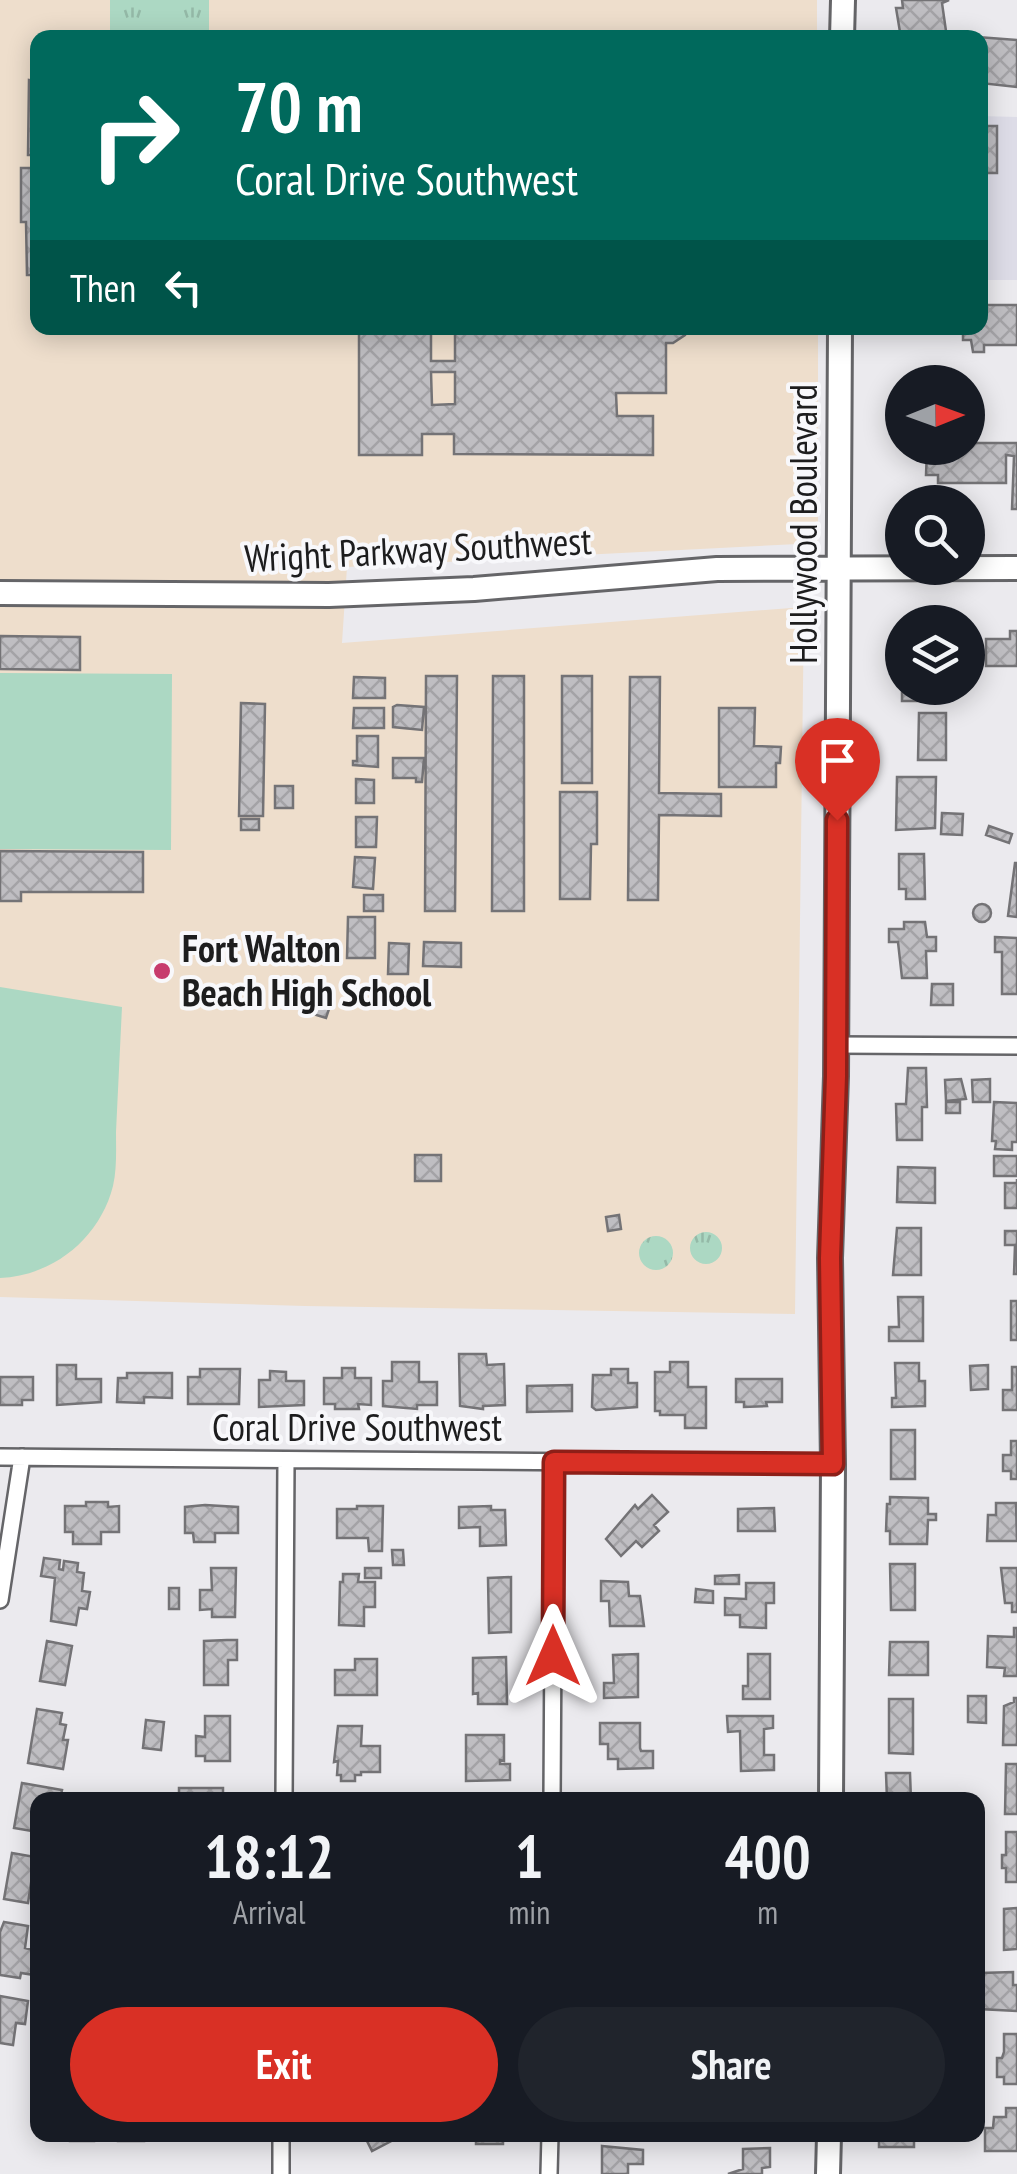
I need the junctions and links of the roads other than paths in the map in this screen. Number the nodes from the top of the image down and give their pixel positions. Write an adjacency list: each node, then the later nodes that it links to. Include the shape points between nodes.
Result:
1 (842, 0): 2 (street)
2 (842, 30)
3 (840, 335): 4 (street, Hollywood Boulevard)
4 (838, 567): 5 (street, Wright Parkway Southwest); 6 (street, Wright Parkway Southwest, via 347,594); 7 (street, Hollywood Boulevard)
5 (1017, 568)
6 (0, 593)
7 (836, 1045): 8 (street); 13 (street, Hollywood Boulevard)
8 (1017, 1046)
9 (0, 1457): 10 (street, Coral Drive Southwest)
10 (22, 1458): 11 (street, Coral Drive Southwest); 14 (street)
11 (286, 1460): 12 (street, Coral Drive Southwest); 15 (street)
12 (554, 1462): 13 (street, Coral Drive Southwest); 16 (street)
13 (833, 1464): 17 (street, Hollywood Boulevard)
14 (0, 1600)
15 (284, 1792)
16 (552, 1792)
17 (831, 1792)
18 (281, 2142): 21 (street)
19 (550, 2142): 22 (street)
20 (829, 2142): 23 (street)
21 (281, 2174)
22 (550, 2174)
23 (828, 2174)

